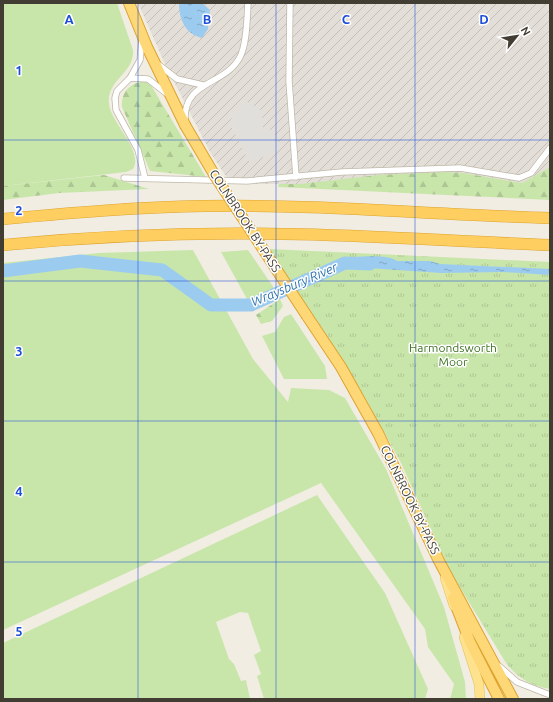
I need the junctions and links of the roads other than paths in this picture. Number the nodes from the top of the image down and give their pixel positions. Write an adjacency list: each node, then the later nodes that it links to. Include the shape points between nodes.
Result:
1 (129, 3): 4 (highway, COLNBROOK BY-PASS)
2 (248, 3): 7 (street, via 240,57 221,77)
3 (290, 3): 11 (street, via 289,81)
4 (142, 34): 5 (highway, COLNBROOK BY-PASS); 6 (street, via 140,60)
5 (154, 61): 7 (street, via 177,79); 8 (highway, COLNBROOK BY-PASS)
6 (130, 78): 8 (street, via 152,80); 13 (street, via 115,94 116,110 138,150)
7 (203, 84): 9 (street, via 188,102)
8 (171, 96): 9 (highway, COLNBROOK BY-PASS)
9 (185, 125): 18 (highway, COLNBROOK BY-PASS, bridge, via 215,176 340,367 378,433)
10 (550, 148): 11 (street, via 530,173 519,178 460,168 342,172)
11 (296, 177): 13 (street, via 247,181)
12 (124, 178): 13 (street)
13 (145, 178)
14 (3, 218): 15 (highway, via 104,210 206,206)
15 (550, 218)
16 (3, 245): 17 (highway, via 138,235 225,233)
17 (550, 245)
18 (439, 560): 19 (highway); 21 (main road, via 479,684); 22 (highway, via 470,642)
19 (494, 660): 20 (street, via 517,682); 23 (highway)
20 (550, 695)
21 (480, 699)
22 (499, 699)
23 (514, 699)

